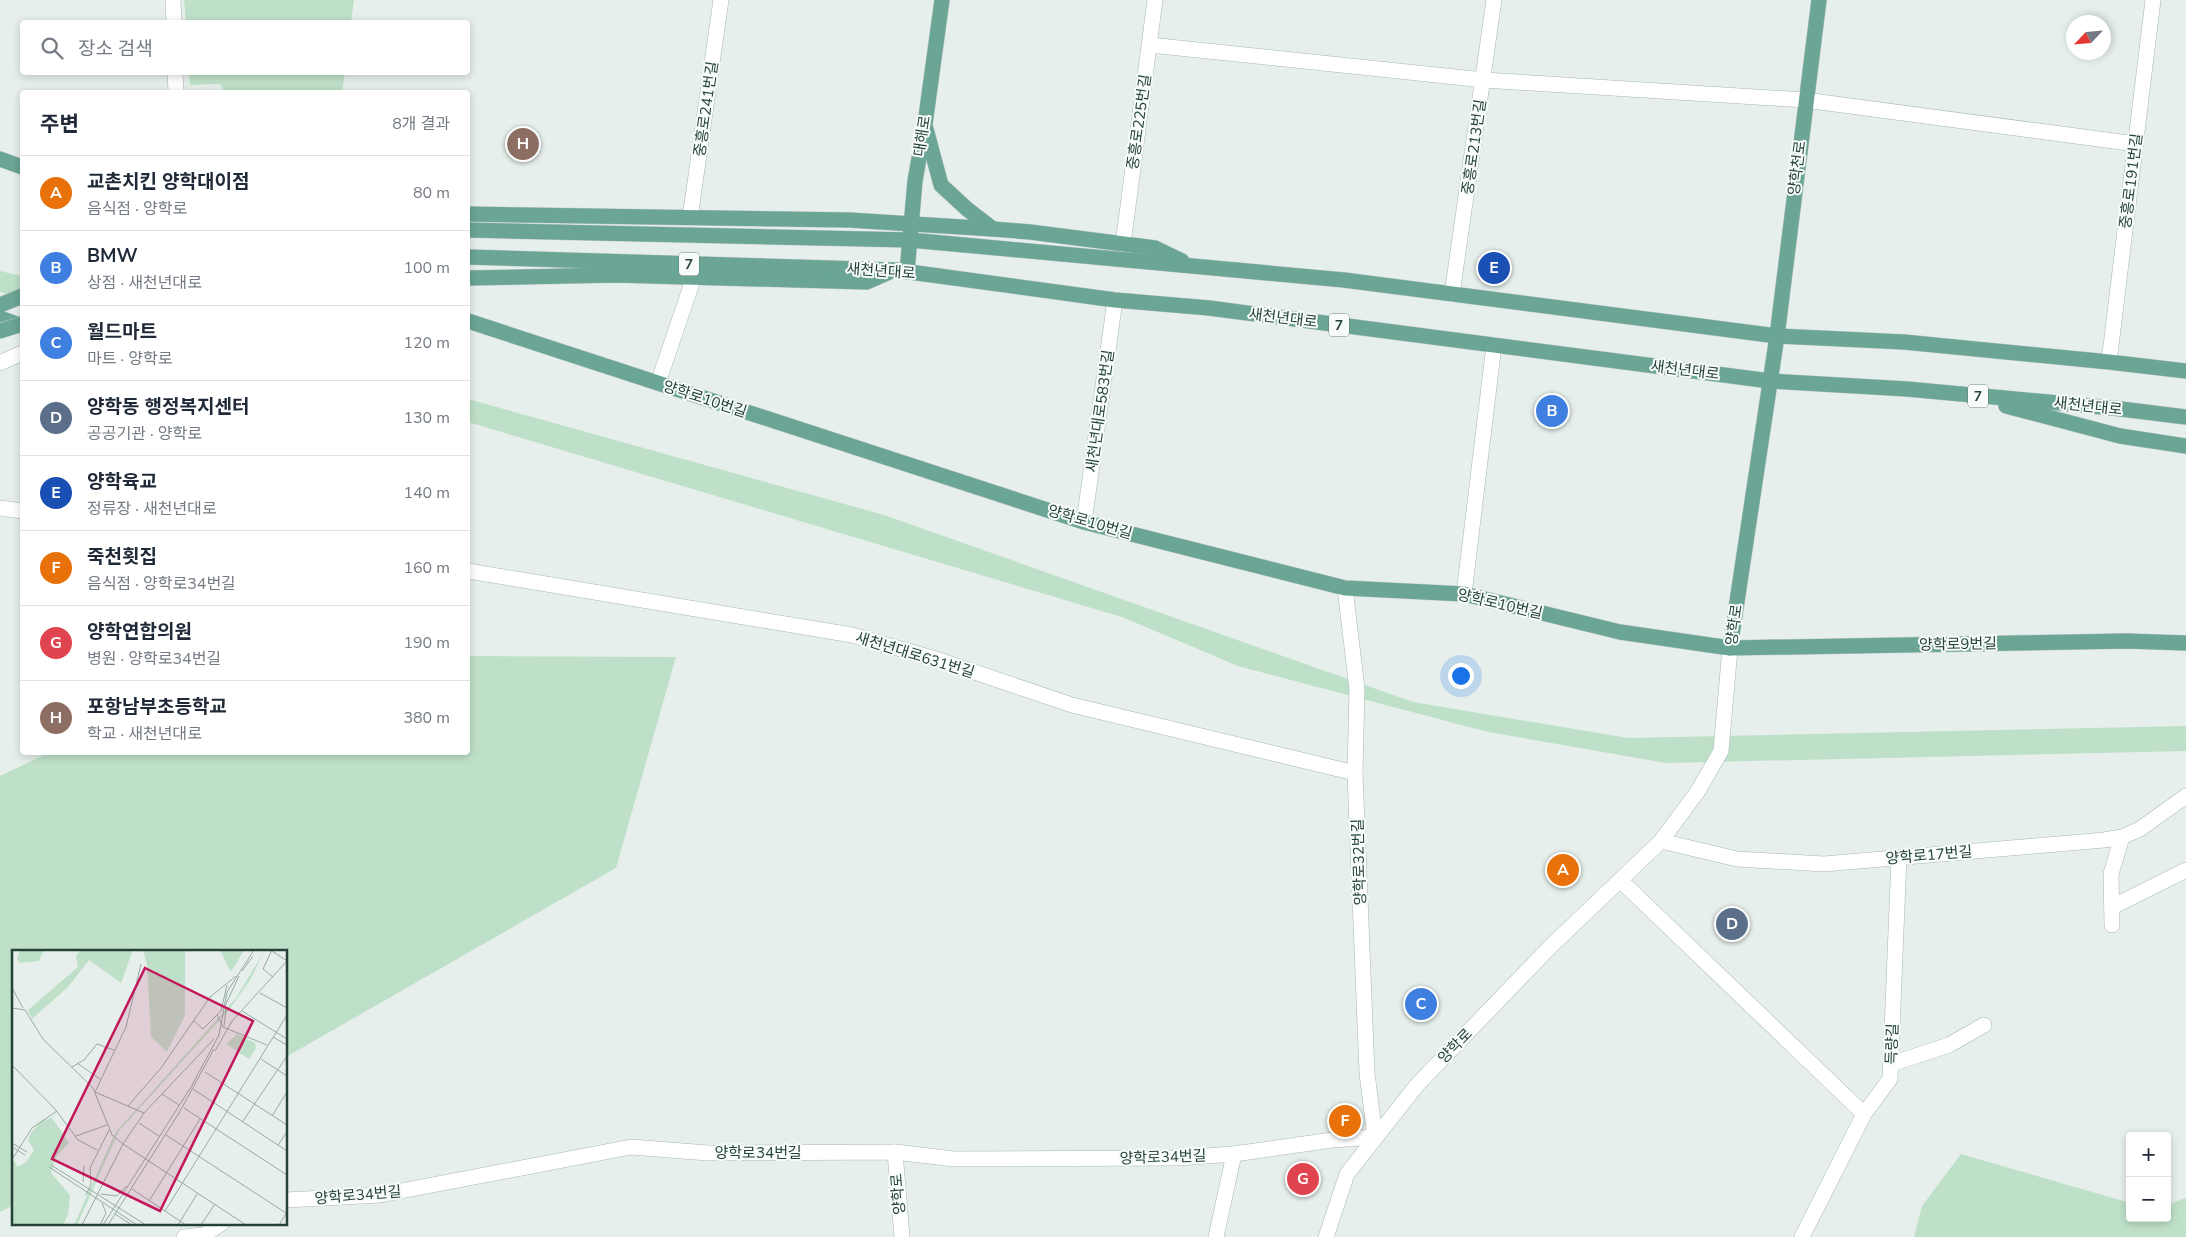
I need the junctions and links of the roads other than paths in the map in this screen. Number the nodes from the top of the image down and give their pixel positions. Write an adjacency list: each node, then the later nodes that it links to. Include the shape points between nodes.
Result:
1 (173, 0): 8 (street)
2 (721, 0): 19 (street, 중흥로241번길)
3 (942, 0): 14 (main road, 대해로)
4 (1155, 0): 9 (street, 중흥로225번길)
5 (1494, 0): 11 (street, 중흥로213번길)
6 (1819, 0): 13 (main road, 양학천로)
7 (2152, 0): 15 (street, 중흥로191번길)
8 (174, 20)
9 (1150, 45): 11 (street); 24 (street, 중흥로225번길)
10 (175, 75): 12 (street)
11 (1484, 80): 13 (street); 30 (street, 중흥로213번길)
12 (176, 90)
13 (1805, 100): 15 (street); 39 (main road, 양학천로)
14 (925, 124): 20 (main road, 대해로); 21 (main road, via 941,185)
15 (2136, 144): 43 (street, 중흥로191번길)
16 (0, 159): 17 (main road)
17 (20, 166)
18 (470, 214): 19 (main road)
19 (690, 218): 20 (main road)
20 (911, 224): 21 (main road); 23 (main road, 대해로)
21 (993, 229): 24 (main road)
22 (470, 230): 23 (main road, 새천년대로)
23 (910, 240): 26 (main road, 새천년대로); 27 (main road, 대해로)
24 (1123, 244): 26 (main road, via 1155,248)
25 (475, 257): 27 (main road, 새천년대로 / 7)
26 (1188, 264): 30 (main road, 새천년대로)
27 (901, 271): 28 (main road, via 867,282); 32 (main road, 새천년대로 / 7)
28 (694, 277): 29 (main road); 46 (street)
29 (470, 278)
30 (1452, 294): 39 (main road, 새천년대로)
31 (20, 297): 33 (main road)
32 (1115, 300): 40 (main road, 새천년대로 / 7, via 1209,308); 52 (street, 새천년대로583번길)
33 (0, 305)
34 (0, 318): 36 (main road)
35 (470, 323): 46 (main road, 양학로10번길)
36 (20, 324)
37 (20, 326): 38 (main road, bridge)
38 (0, 331)
39 (1777, 336): 43 (main road, 새천년대로, via 1904,342); 45 (main road, 양학로)
40 (1494, 345): 45 (main road, 새천년대로 / 7); 55 (street)
41 (20, 354): 42 (street)
42 (0, 362)
43 (2109, 362): 44 (main road, 새천년대로)
44 (2186, 371)
45 (1770, 380): 47 (main road, 새천년대로 / 7); 57 (main road, 양학로)
46 (658, 383): 52 (main road, 양학로10번길)
47 (1931, 391): 48 (main road, 새천년대로 / 7); 49 (main road, via 1989,401 2120,436)
48 (2186, 417)
49 (2186, 446)
50 (0, 508): 51 (street)
51 (20, 510)
52 (1084, 522): 54 (main road, 양학로10번길)
53 (470, 571): 58 (street, 새천년대로631번길, via 852,635 1072,705)
54 (1345, 588): 55 (main road, 양학로10번길); 58 (street, 양학로32번길, via 1356,689)
55 (1464, 594): 57 (main road, 양학로10번길, via 1620,632)
56 (2186, 643): 57 (main road, 양학로9번길, via 2119,641)
57 (1730, 648): 61 (street, 양학로, via 1721,752 1698,791)
58 (1355, 773): 70 (street, 양학로32번길, via 1367,1073)
59 (2186, 796): 60 (street, 양학로17번길, via 2140,829)
60 (2122, 836): 62 (street, 양학로17번길); 65 (street, via 2111,874)
61 (1661, 841): 62 (street, 양학로17번길, via 1737,858 1824,864); 64 (street, 양학로)
62 (1899, 858): 68 (street, 득량길)
63 (2186, 870): 65 (street)
64 (1621, 881): 69 (street); 70 (street, 양학로, via 1550,947 1417,1085)
65 (2112, 907): 66 (street)
66 (2112, 925)
67 (1984, 1025): 68 (street, via 1949,1045)
68 (1891, 1064): 69 (street, 득량길, via 1890,1079)
69 (1864, 1114): 79 (street, 득량길)
70 (1375, 1137): 72 (street, 양학로34번길); 78 (street, 양학로, via 1347,1174)
71 (895, 1152): 72 (street, 양학로34번길, via 954,1159 1178,1158); 73 (street, 양학로34번길, via 708,1153 631,1147 380,1195); 76 (street, 양학로)
72 (1234, 1154): 77 (street)
73 (288, 1200)
74 (220, 1224): 75 (street, via 204,1235)
75 (184, 1237)
76 (902, 1237)
77 (1216, 1237)
78 (1326, 1237)
79 (1802, 1237)

